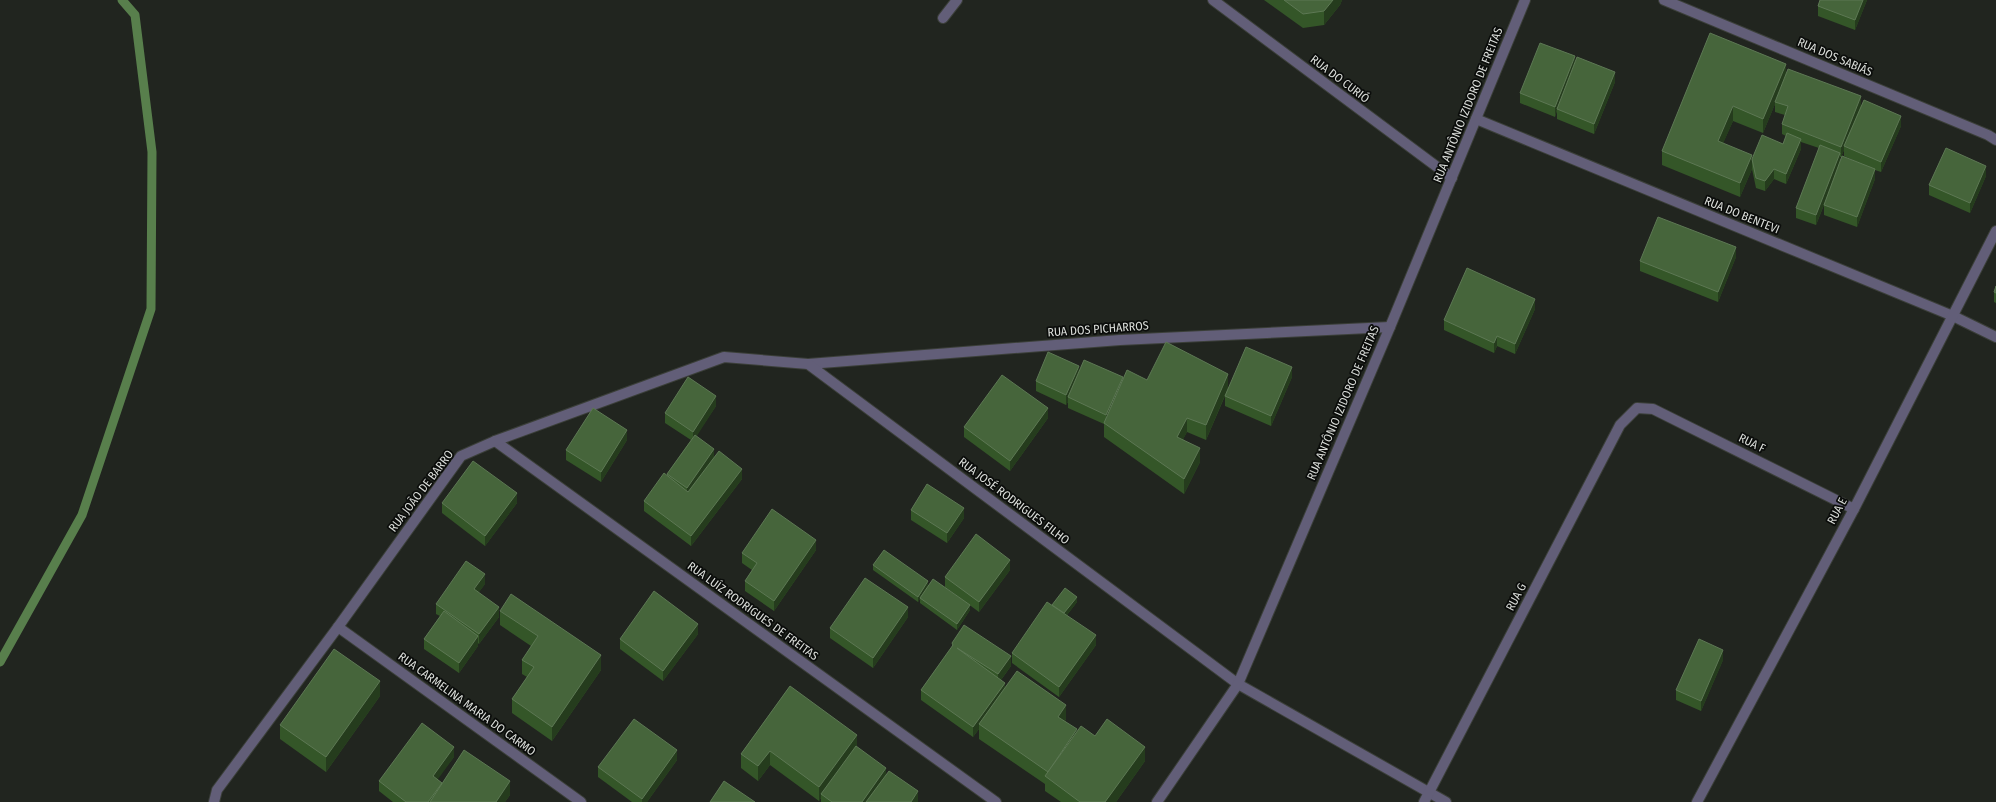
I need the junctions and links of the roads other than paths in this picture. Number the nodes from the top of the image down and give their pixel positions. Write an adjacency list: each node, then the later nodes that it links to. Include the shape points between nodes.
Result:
1 (957, 0): 5 (street)
2 (1213, 0): 8 (street, RUA DO CURIÓ)
3 (1525, 0): 6 (street, RUA ANTÔNIO IZIDORO DE FREITAS)
4 (1664, 0): 7 (street, RUA DOS SABIÁS)
5 (943, 18)
6 (1476, 120): 8 (street, RUA ANTÔNIO IZIDORO DE FREITAS); 10 (street, RUA DO BENTEVI)
7 (1996, 140)
8 (1452, 178): 11 (street, RUA ANTÔNIO IZIDORO DE FREITAS)
9 (1996, 231): 10 (street, RUA E)
10 (1953, 316): 12 (street, RUA DO BENTEVI); 16 (street, RUA E)
11 (1390, 327): 13 (street, RUA DOS PICHARROS, via 1120,340); 18 (street, RUA ANTÔNIO IZIDORO DE FREITAS)
12 (1996, 337)
13 (808, 364): 15 (street, RUA JOÃO DE BARRO, via 724,358); 18 (street, RUA JOSÉ RODRIGUES FILHO)
14 (1637, 408): 16 (street, RUA F, via 1653,409); 19 (street, RUA G, via 1620,425)
15 (495, 441): 17 (street, RUA JOÃO DE BARRO, via 461,456); 22 (street, RUA LUÍZ RODRIGUES DE FREITAS)
16 (1854, 509): 25 (street, RUA E)
17 (338, 628): 20 (street, RUA JOÃO DE BARRO, via 217,790); 21 (street, RUA CARMELINA MARIA DO CARMO)
18 (1238, 684): 19 (street, RUA JOSÉ RODRIGUES FILHO); 23 (street, RUA ANTÔNIO IZIDORO DE FREITAS)
19 (1426, 798): 24 (street, RUA JOSÉ RODRIGUES FILHO)
20 (214, 802)
21 (581, 802)
22 (996, 802)
23 (1158, 802)
24 (1446, 802)
25 (1697, 802)

